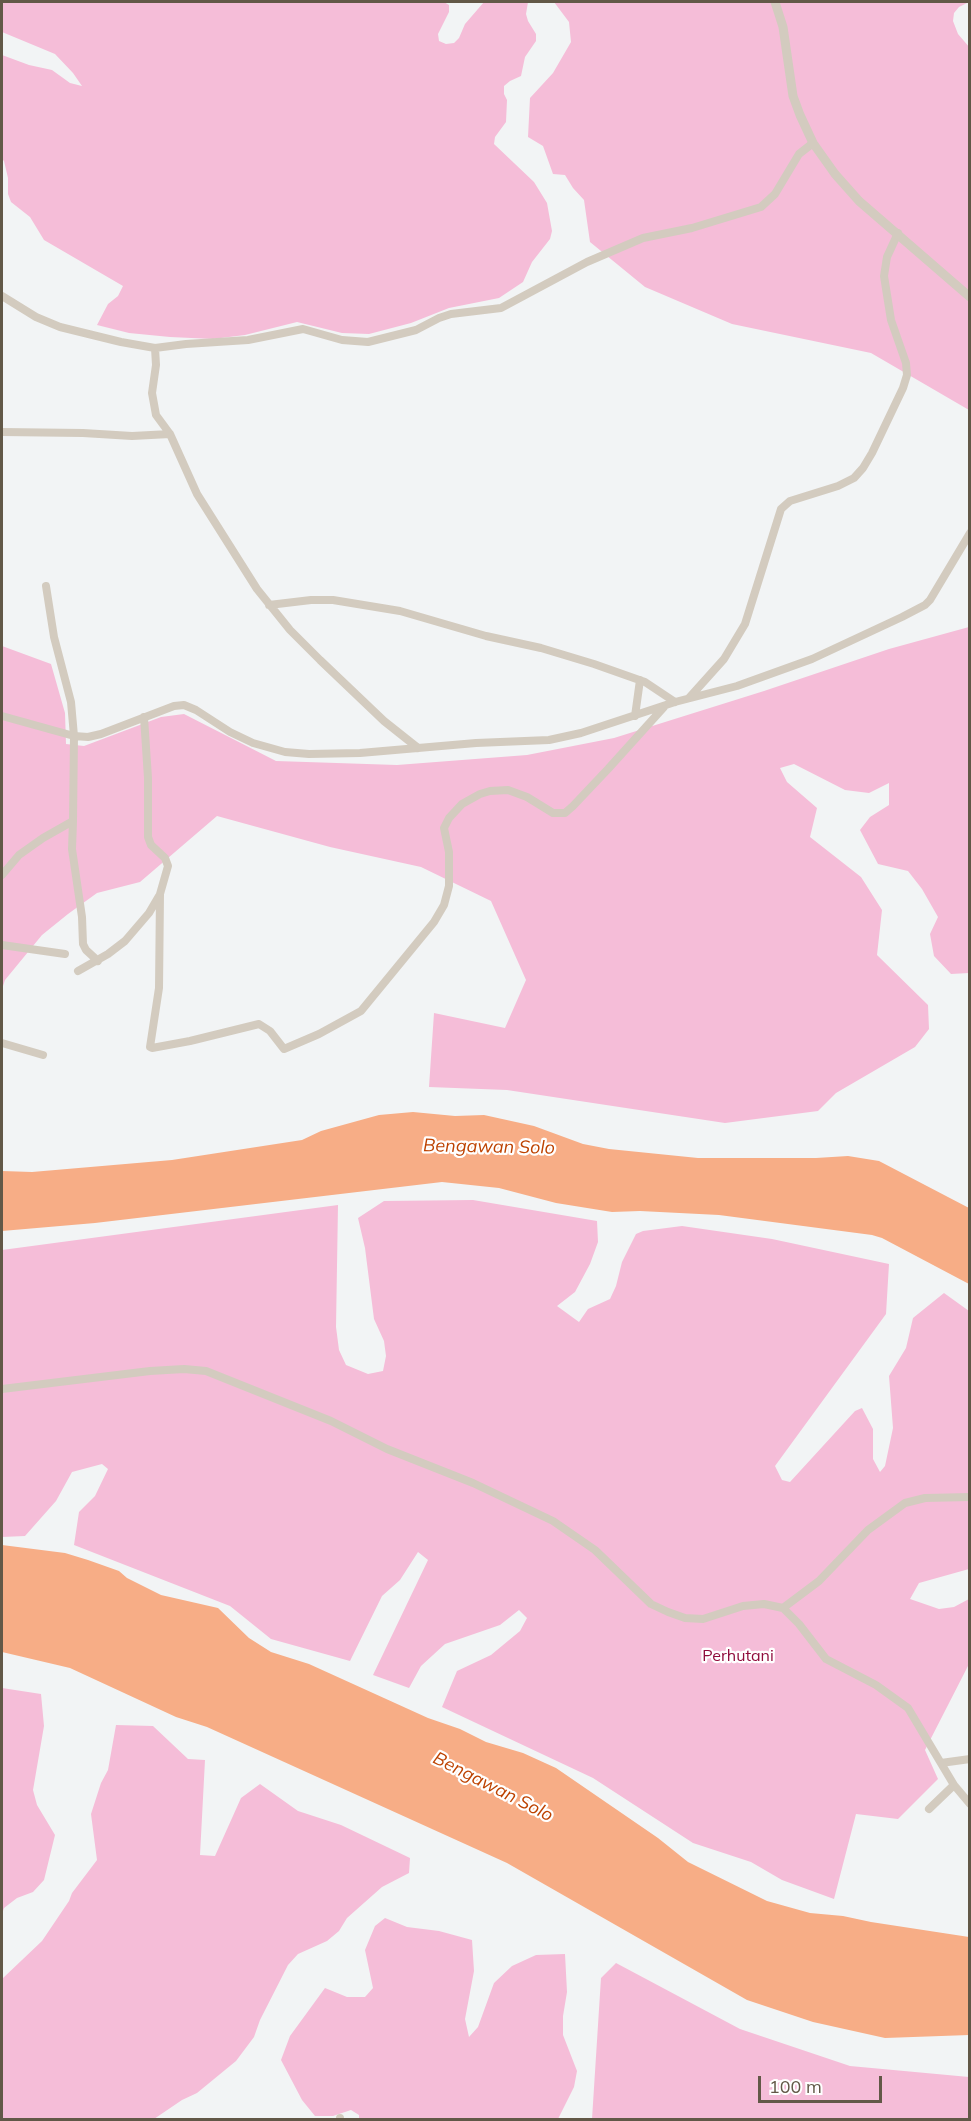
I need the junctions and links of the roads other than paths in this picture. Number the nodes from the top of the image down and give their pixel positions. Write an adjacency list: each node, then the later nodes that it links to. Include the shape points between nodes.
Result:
1 (775, 2): 2 (street, via 793,96)
2 (813, 143): 3 (street, via 859,201); 6 (street, via 799,154 775,194 761,207 637,241 587,262 501,308 451,314 416,330 368,342 342,340 303,329 248,340)
3 (898, 233): 5 (street); 13 (street, via 887,257 884,276 891,320 906,363 903,388 872,453 854,478 790,501 781,509 745,624 724,658)
4 (2, 296): 6 (street, via 60,327)
5 (969, 297)
6 (155, 348): 8 (street, via 152,400 156,415)
7 (2, 432): 8 (street)
8 (170, 434): 11 (street, via 197,494)
9 (969, 533): 13 (street, via 925,605 789,668)
10 (46, 586): 19 (street)
11 (269, 605): 12 (street, via 333,600 400,611 542,648); 20 (street, via 320,660)
12 (640, 680): 14 (street); 17 (street)
13 (689, 698): 14 (street)
14 (675, 702): 15 (street)
15 (663, 707): 17 (street); 23 (street, via 565,813 554,813 508,790 490,791 462,804 444,828 449,886 434,922 361,1011 286,1049 259,1024 150,1047 159,988)
16 (2, 716): 19 (street)
17 (634, 716): 20 (street, via 549,740)
18 (144, 717): 19 (street, via 97,735); 20 (street, via 184,705 253,743 285,752 360,753); 23 (street, via 148,837 168,864)
19 (74, 736): 21 (street)
20 (418, 748)
21 (73, 821): 22 (street, via 19,855); 26 (street, via 72,849 83,944)
22 (2, 875)
23 (160, 894): 26 (street, via 136,931)
24 (2, 945): 25 (street)
25 (65, 954)
26 (98, 961): 27 (street)
27 (78, 971)
28 (2, 1043): 29 (street)
29 (43, 1055)
30 (2, 1389): 32 (street, via 150,1371 206,1371 331,1421 553,1521 595,1550 651,1604 669,1612 703,1619 743,1606 770,1604)
31 (969, 1497): 32 (street, via 925,1498 905,1503 868,1530 819,1581)
32 (783, 1608): 34 (street, via 826,1659 904,1704)
33 (969, 1759): 34 (street)
34 (941, 1763): 35 (street)
35 (954, 1785): 36 (street); 37 (street)
36 (969, 1804)
37 (929, 1809)

